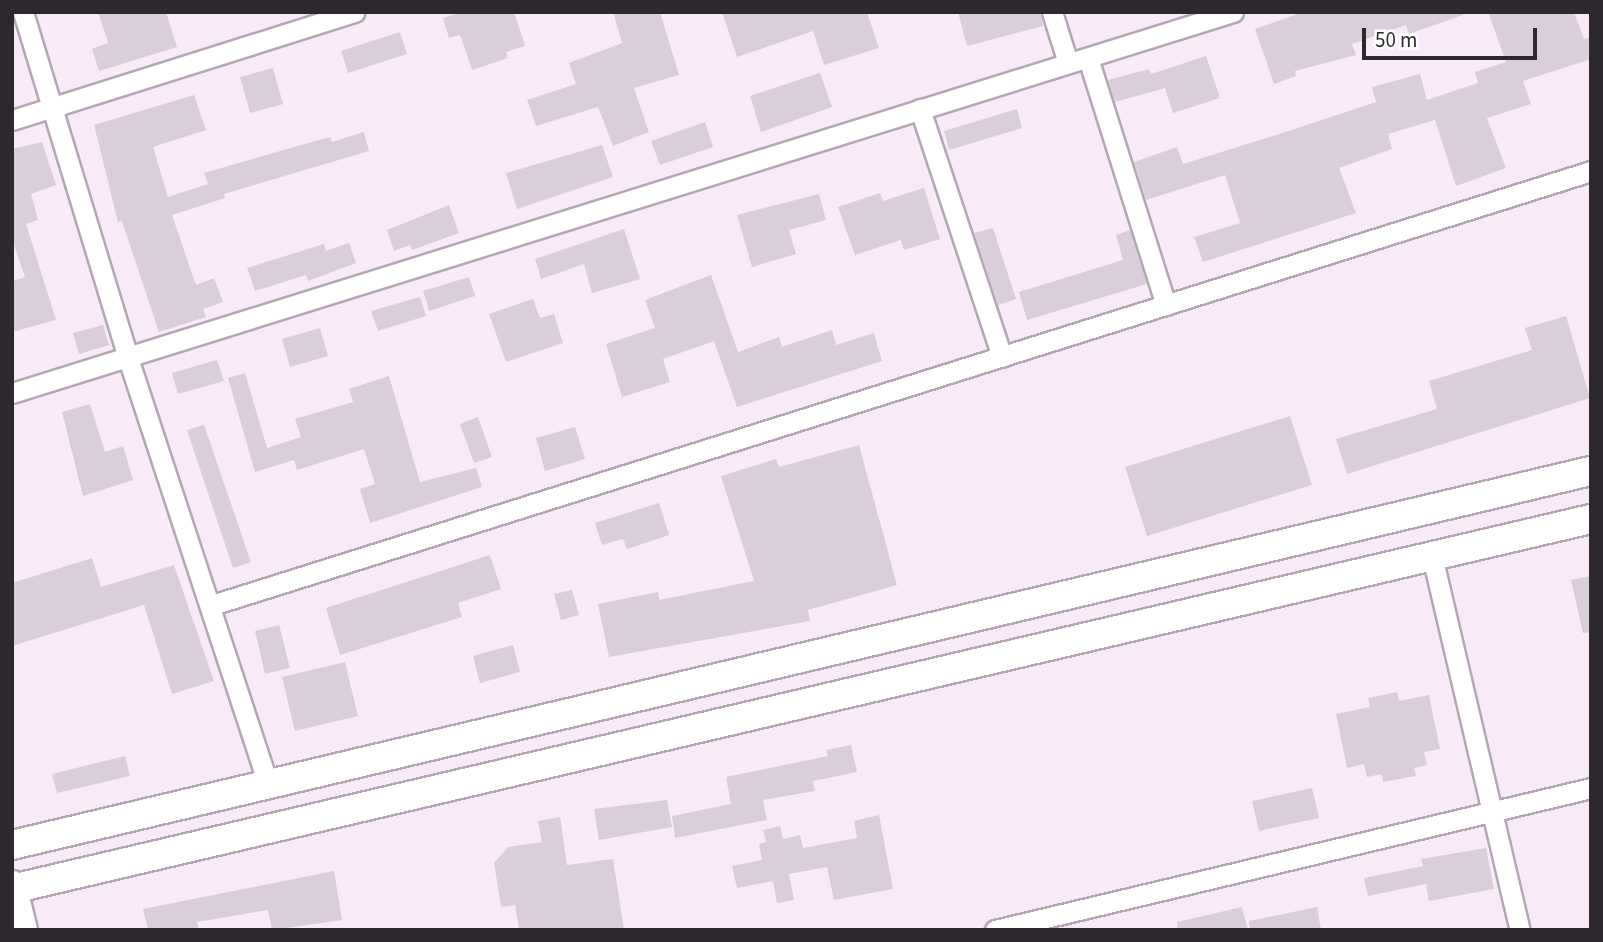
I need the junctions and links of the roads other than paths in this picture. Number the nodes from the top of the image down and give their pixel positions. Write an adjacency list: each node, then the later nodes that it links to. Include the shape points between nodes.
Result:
1 (23, 12): 7 (street)
2 (354, 12): 7 (street)
3 (1052, 12): 6 (street)
4 (1233, 12): 5 (street)
5 (1088, 58): 6 (street); 11 (street)
6 (1068, 63): 8 (street)
7 (52, 107): 9 (street); 12 (street)
8 (920, 108): 12 (street); 13 (street)
9 (12, 120)
10 (1591, 171): 11 (street)
11 (1166, 305): 13 (street)
12 (127, 355): 14 (street); 18 (street)
13 (1002, 357): 18 (street)
14 (12, 393)
15 (1591, 471): 19 (main road)
16 (1591, 519): 17 (main road)
17 (1432, 556): 21 (street); 23 (main road)
18 (212, 605): 19 (street)
19 (268, 785): 22 (main road)
20 (1591, 788): 21 (street)
21 (1492, 811): 25 (street); 26 (street)
22 (12, 845)
23 (13, 888): 24 (main road)
24 (23, 930)
25 (995, 930)
26 (1520, 930)

